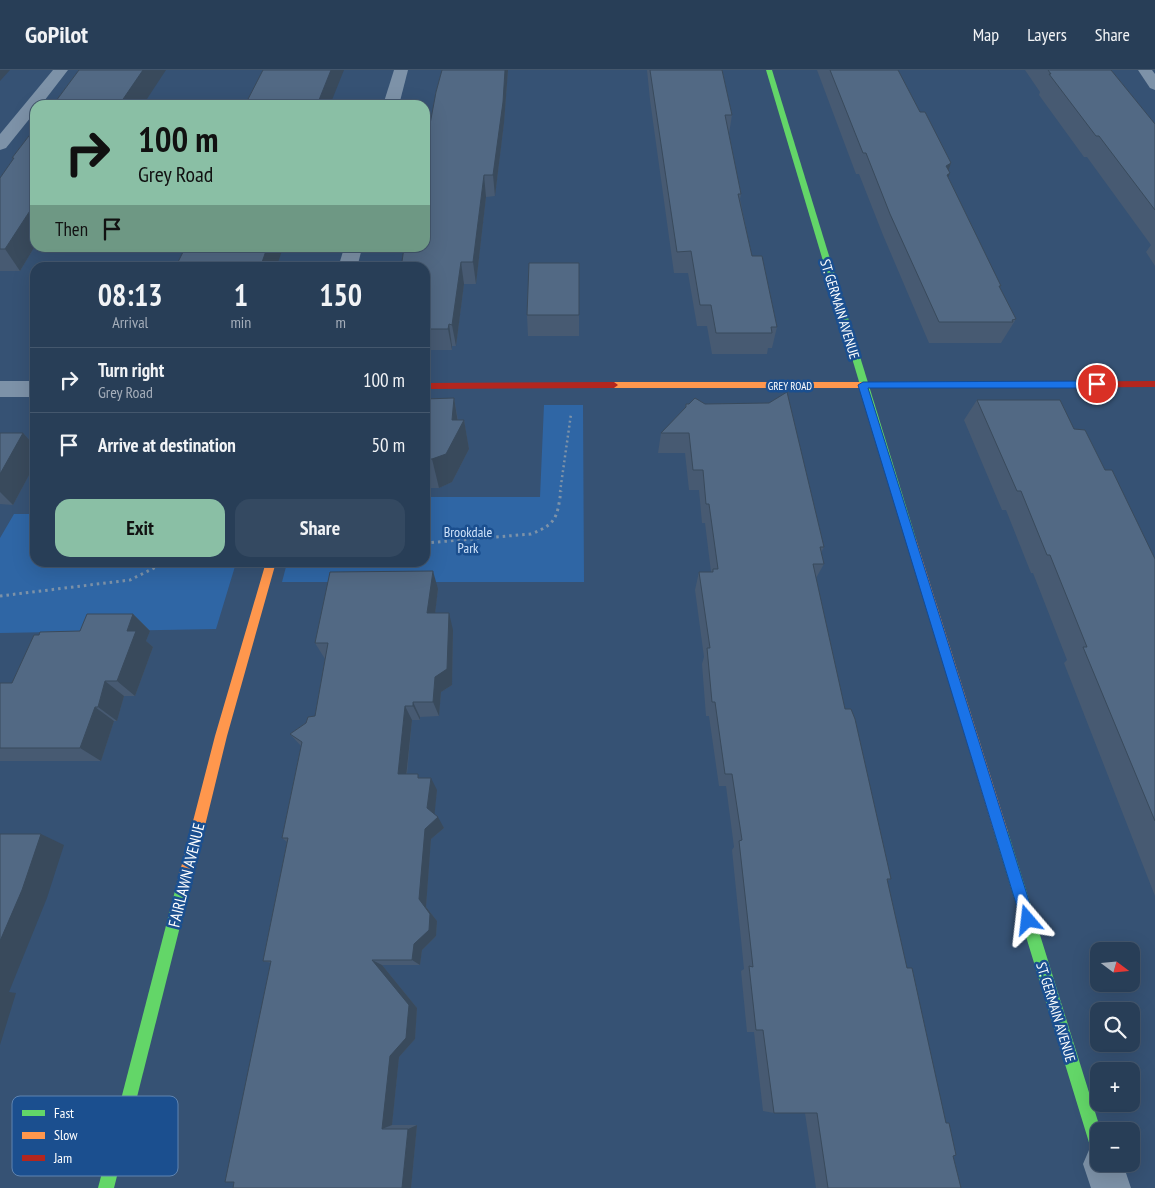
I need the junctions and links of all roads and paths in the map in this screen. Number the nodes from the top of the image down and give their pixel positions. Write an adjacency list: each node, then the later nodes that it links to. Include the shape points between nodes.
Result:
1 (61, 70): 6 (street)
2 (401, 70): 7 (street)
3 (769, 70): 11 (street, ST. GERMAIN AVENUE)
4 (1145, 70): 5 (street)
5 (1155, 85)
6 (37, 100)
7 (393, 100)
8 (30, 108): 9 (street)
9 (0, 145)
10 (1155, 384): 11 (street, GREY ROAD)
11 (863, 385): 13 (street, GREY ROAD); 21 (street, ST. GERMAIN AVENUE)
12 (430, 386): 13 (street, GREY ROAD)
13 (574, 386): 16 (path, via 557,517 547,528 531,534)
14 (0, 389): 15 (street)
15 (30, 389)
16 (430, 542)
17 (156, 567): 19 (path, via 130,580)
18 (270, 567): 20 (street, FAIRLAWN AVENUE, via 221,736)
19 (0, 596)
20 (129, 1096)
21 (1090, 1122)
22 (1106, 1172): 23 (street)
23 (1111, 1188)

